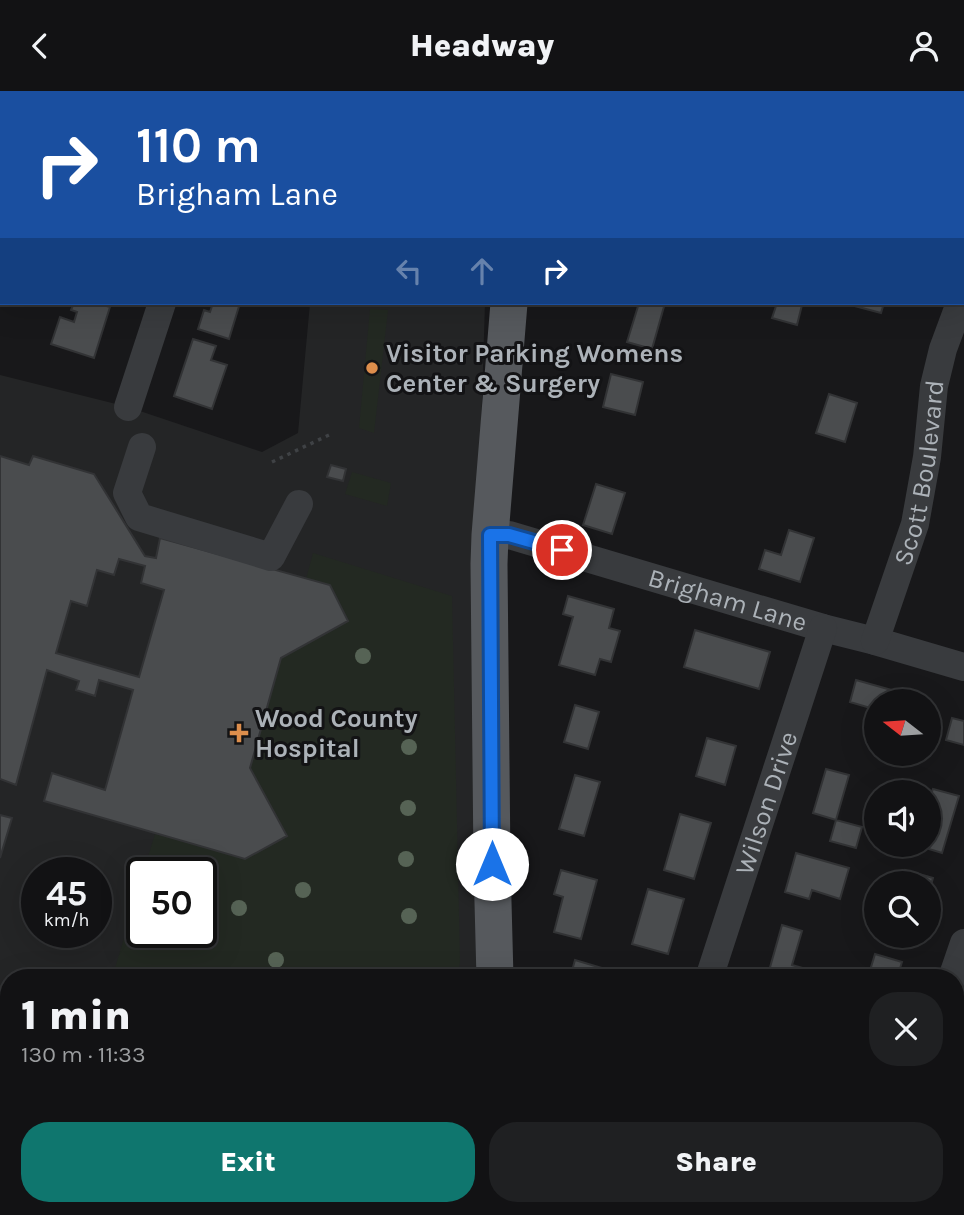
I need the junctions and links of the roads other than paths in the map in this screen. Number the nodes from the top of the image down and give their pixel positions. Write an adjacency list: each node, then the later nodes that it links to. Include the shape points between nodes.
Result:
1 (161, 305): 4 (street)
2 (509, 305): 7 (main road)
3 (959, 305): 9 (street, Scott Boulevard, via 934,386 915,524)
4 (128, 407)
5 (142, 447): 6 (street, via 127,493 139,517 271,557)
6 (299, 504)
7 (490, 535): 8 (street, Brigham Lane, via 509,535); 12 (main road)
8 (823, 628): 9 (street, Brigham Lane); 13 (street, Wilson Drive)
9 (875, 641): 10 (street, Brigham Lane)
10 (964, 667)
11 (964, 943): 14 (street)
12 (495, 969)
13 (712, 969)
14 (955, 969)

